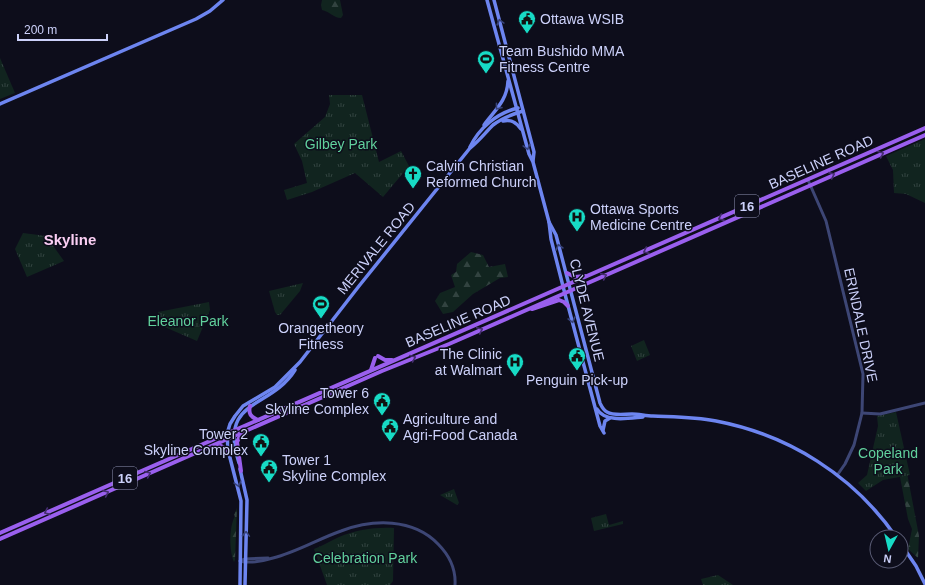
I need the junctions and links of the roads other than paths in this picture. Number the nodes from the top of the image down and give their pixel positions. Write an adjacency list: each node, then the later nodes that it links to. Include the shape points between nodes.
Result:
1 (223, 0): 5 (main road, via 196,19)
2 (487, 0): 4 (main road)
3 (494, 0): 6 (main road, one-way to 3)
4 (508, 77): 7 (main road); 13 (main road, one-way to 13, via 504,99)
5 (0, 104)
6 (522, 107): 7 (main road, MERIVALE ROAD); 8 (main road, CLYDE AVENUE)
7 (516, 108): 9 (main road, CLYDE AVENUE); 13 (main road, MERIVALE ROAD, via 496,117)
8 (523, 111): 9 (main road, MERIVALE ROAD); 16 (main road, CLYDE AVENUE, via 534,152)
9 (518, 113): 10 (main road, MERIVALE ROAD); 12 (main road, CLYDE AVENUE)
10 (498, 122): 12 (main road, via 507,120 517,124); 15 (main road, MERIVALE ROAD)
11 (925, 128): 17 (main road, BASELINE ROAD / 16)
12 (522, 130): 16 (main road, CLYDE AVENUE, one-way to 16)
13 (478, 133): 15 (main road, MERIVALE ROAD)
14 (925, 135): 18 (main road, BASELINE ROAD / 16, one-way to 14)
15 (470, 148): 33 (main road, MERIVALE ROAD)
16 (533, 162): 19 (main road, CLYDE AVENUE)
17 (808, 180): 18 (street, ERINDALE DRIVE); 20 (main road, BASELINE ROAD / 16, one-way to 20)
18 (810, 185): 21 (main road, BASELINE ROAD / 16); 45 (street, ERINDALE DRIVE, via 826,221 856,340 863,374)
19 (549, 222): 22 (main road, CLYDE AVENUE, one-way to 19, via 556,235); 25 (main road, CLYDE AVENUE)
20 (658, 246): 21 (main road); 23 (main road, BASELINE ROAD / 16, one-way to 23)
21 (660, 251): 26 (main road, BASELINE ROAD / 16, one-way to 21)
22 (566, 273): 23 (main road, via 575,277); 24 (main road, CLYDE AVENUE)
23 (591, 275): 24 (main road, BASELINE ROAD / 16)
24 (569, 285): 25 (main road, BASELINE ROAD / 16); 26 (main road, CLYDE AVENUE)
25 (563, 287): 27 (main road, CLYDE AVENUE); 30 (main road, BASELINE ROAD / 16)
26 (570, 290): 27 (main road, BASELINE ROAD / 16); 38 (main road, CLYDE AVENUE)
27 (565, 292): 28 (main road, CLYDE AVENUE); 29 (main road, BASELINE ROAD / 16)
28 (568, 306): 29 (main road, via 559,300); 37 (main road, CLYDE AVENUE, one-way to 37)
29 (520, 312): 31 (main road, BASELINE ROAD / 16, one-way to 29)
30 (441, 340): 31 (main road); 32 (main road, BASELINE ROAD / 16)
31 (444, 346): 36 (main road, BASELINE ROAD / 16, one-way to 31)
32 (400, 358): 34 (main road, BASELINE ROAD / 16); 35 (main road, via 385,360 376,357)
33 (300, 362): 43 (main road, MERIVALE ROAD, via 285,384); 51 (main road, MERIVALE ROAD, via 275,387 240,409)
34 (380, 367): 35 (main road, BASELINE ROAD / 16); 36 (main road)
35 (371, 371): 39 (main road, BASELINE ROAD / 16)
36 (382, 371): 39 (main road, BASELINE ROAD / 16)
37 (587, 374): 38 (main road); 44 (main road, CLYDE AVENUE)
38 (592, 375): 46 (main road, CLYDE AVENUE, via 601,405 605,410 611,413)
39 (340, 387): 40 (main road, BASELINE ROAD / 16); 41 (main road, BASELINE ROAD / 16)
40 (307, 399): 41 (main road); 48 (main road, BASELINE ROAD / 16)
41 (309, 403): 49 (main road, BASELINE ROAD / 16)
42 (925, 403): 45 (street, via 880,414)
43 (250, 406): 48 (main road, via 250,414); 50 (main road, MERIVALE ROAD, via 240,417)
44 (596, 406): 47 (main road, via 600,413); 47 (main road, CLYDE AVENUE, via 604,433 605,421)
45 (862, 413): 59 (street, ERINDALE DRIVE, via 854,445)
46 (652, 416): 47 (main road); 59 (main road, via 712,421 775,438)
47 (611, 418)
48 (258, 420): 50 (main road, BASELINE ROAD / 16)
49 (256, 427): 52 (main road, BASELINE ROAD / 16); 58 (main road, via 241,436 237,442)
50 (234, 431): 51 (main road, BASELINE ROAD / 16); 52 (main road, MERIVALE ROAD)
51 (227, 434): 53 (main road, MERIVALE ROAD); 56 (main road, BASELINE ROAD / 16)
52 (233, 436): 53 (main road, BASELINE ROAD / 16); 58 (main road, MERIVALE ROAD)
53 (227, 439): 54 (main road, BASELINE ROAD / 16); 55 (main road, MERIVALE ROAD)
54 (197, 452): 55 (main road, via 221,446); 57 (main road, BASELINE ROAD / 16)
55 (229, 454): 64 (main road, MERIVALE ROAD, one-way to 64, via 241,501)
56 (167, 459): 57 (main road); 61 (main road, BASELINE ROAD / 16, one-way to 61)
57 (170, 464): 62 (main road, BASELINE ROAD / 16, one-way to 57)
58 (241, 471): 65 (main road, MERIVALE ROAD, one-way to 58, via 247,504)
59 (838, 474): 60 (main road)
60 (890, 529)
61 (0, 533)
62 (0, 539)
63 (909, 556): 66 (main road)
64 (240, 561): 65 (street); 67 (main road, MERIVALE ROAD)
65 (245, 561): 68 (main road, MERIVALE ROAD); 69 (street, via 274,558 348,528 399,524 420,530 439,544 452,563)
66 (925, 584)
67 (240, 585)
68 (245, 585)
69 (455, 585)

